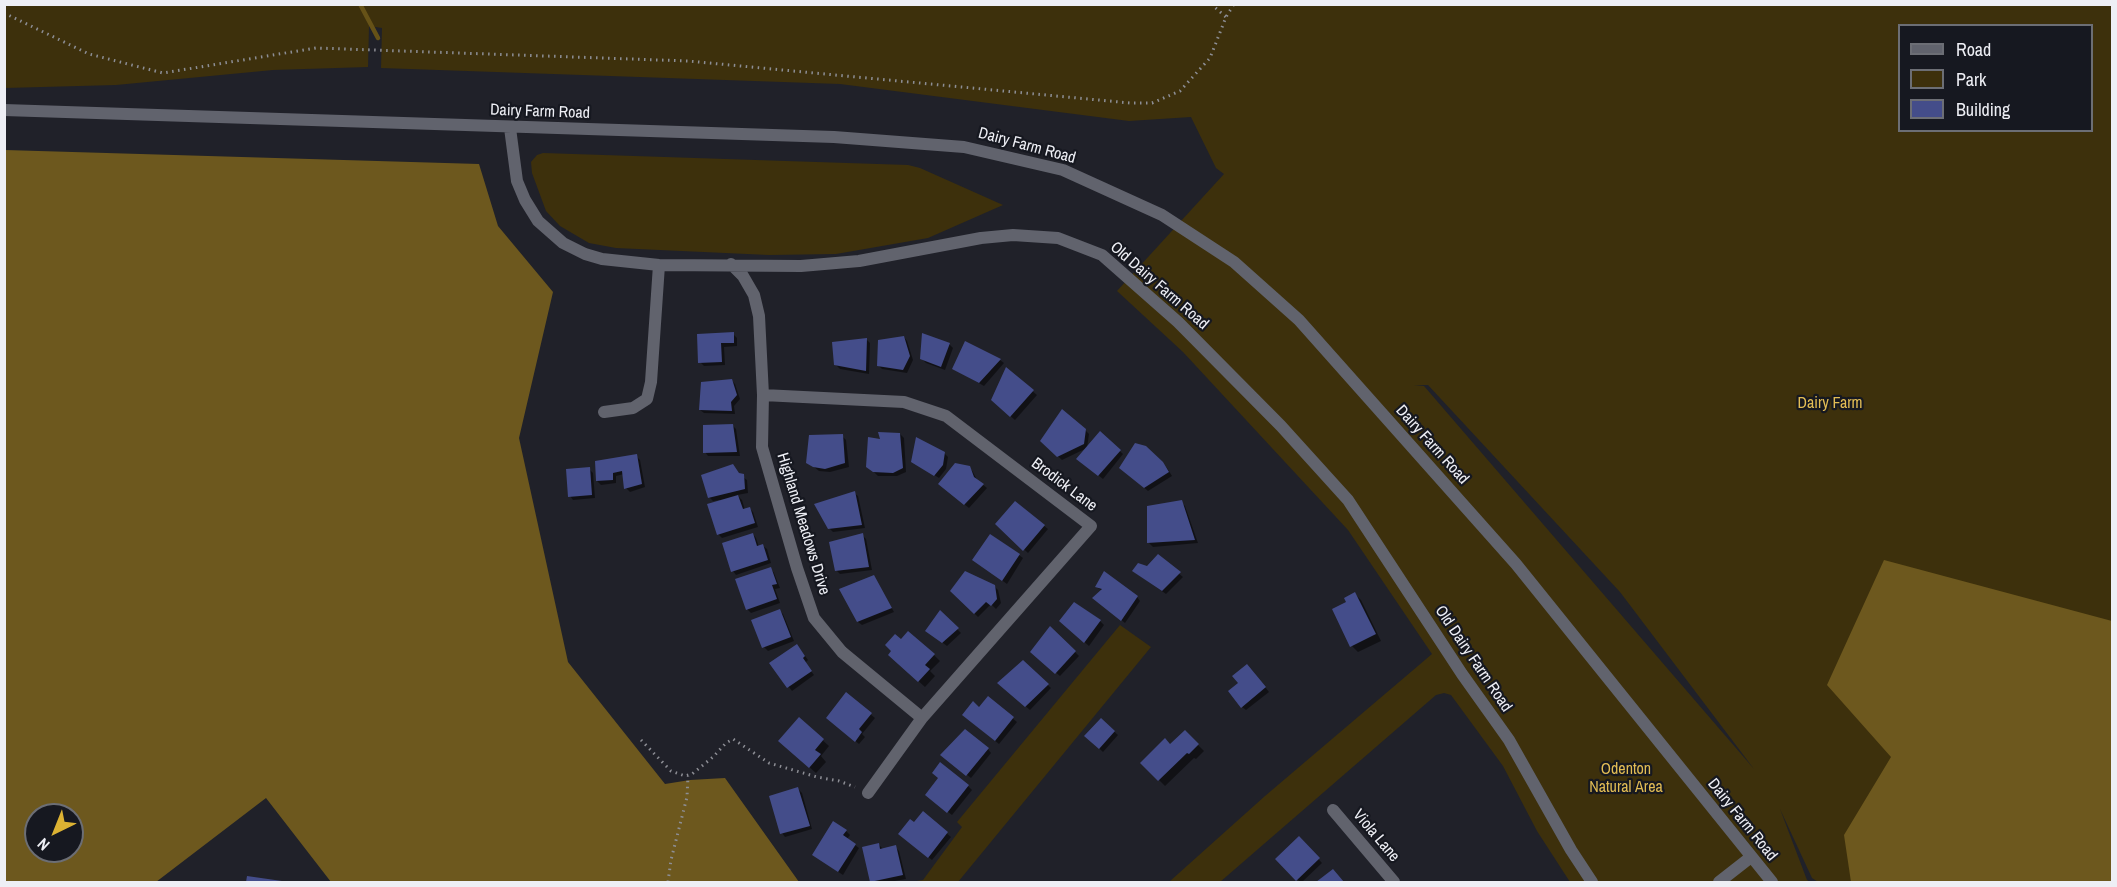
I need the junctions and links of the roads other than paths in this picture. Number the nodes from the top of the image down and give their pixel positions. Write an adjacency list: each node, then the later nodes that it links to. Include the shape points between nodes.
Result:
1 (4, 110): 2 (street, Dairy Farm Road)
2 (510, 128): 4 (street, Old Dairy Farm Road, via 517,181 538,221 563,243 593,257); 10 (street, Dairy Farm Road, via 834,137 964,147 1063,170 1162,215 1234,262 1299,320 1516,564)
3 (731, 264): 4 (street, Old Dairy Farm Road); 5 (street, Highland Meadows Drive, via 754,295 759,316); 11 (street, Old Dairy Farm Road, via 801,266 859,261 1013,235 1058,238 1102,255 1178,322 1348,500 1509,740)
4 (659, 265): 6 (street, via 651,382 646,399 633,408)
5 (763, 395): 7 (street, Highland Meadows Drive, via 762,447 814,618 842,652); 7 (street, Brodick Lane, via 904,402 946,416 1091,526)
6 (604, 412)
7 (922, 718): 8 (street, Brodick Lane)
8 (868, 792)
9 (1333, 810): 12 (street, Viola Lane)
10 (1751, 857): 14 (street); 15 (street, Dairy Farm Road)
11 (1589, 879): 13 (street, Old Dairy Farm Road)
12 (1394, 882)
13 (1600, 882)
14 (1719, 882)
15 (1772, 882)

